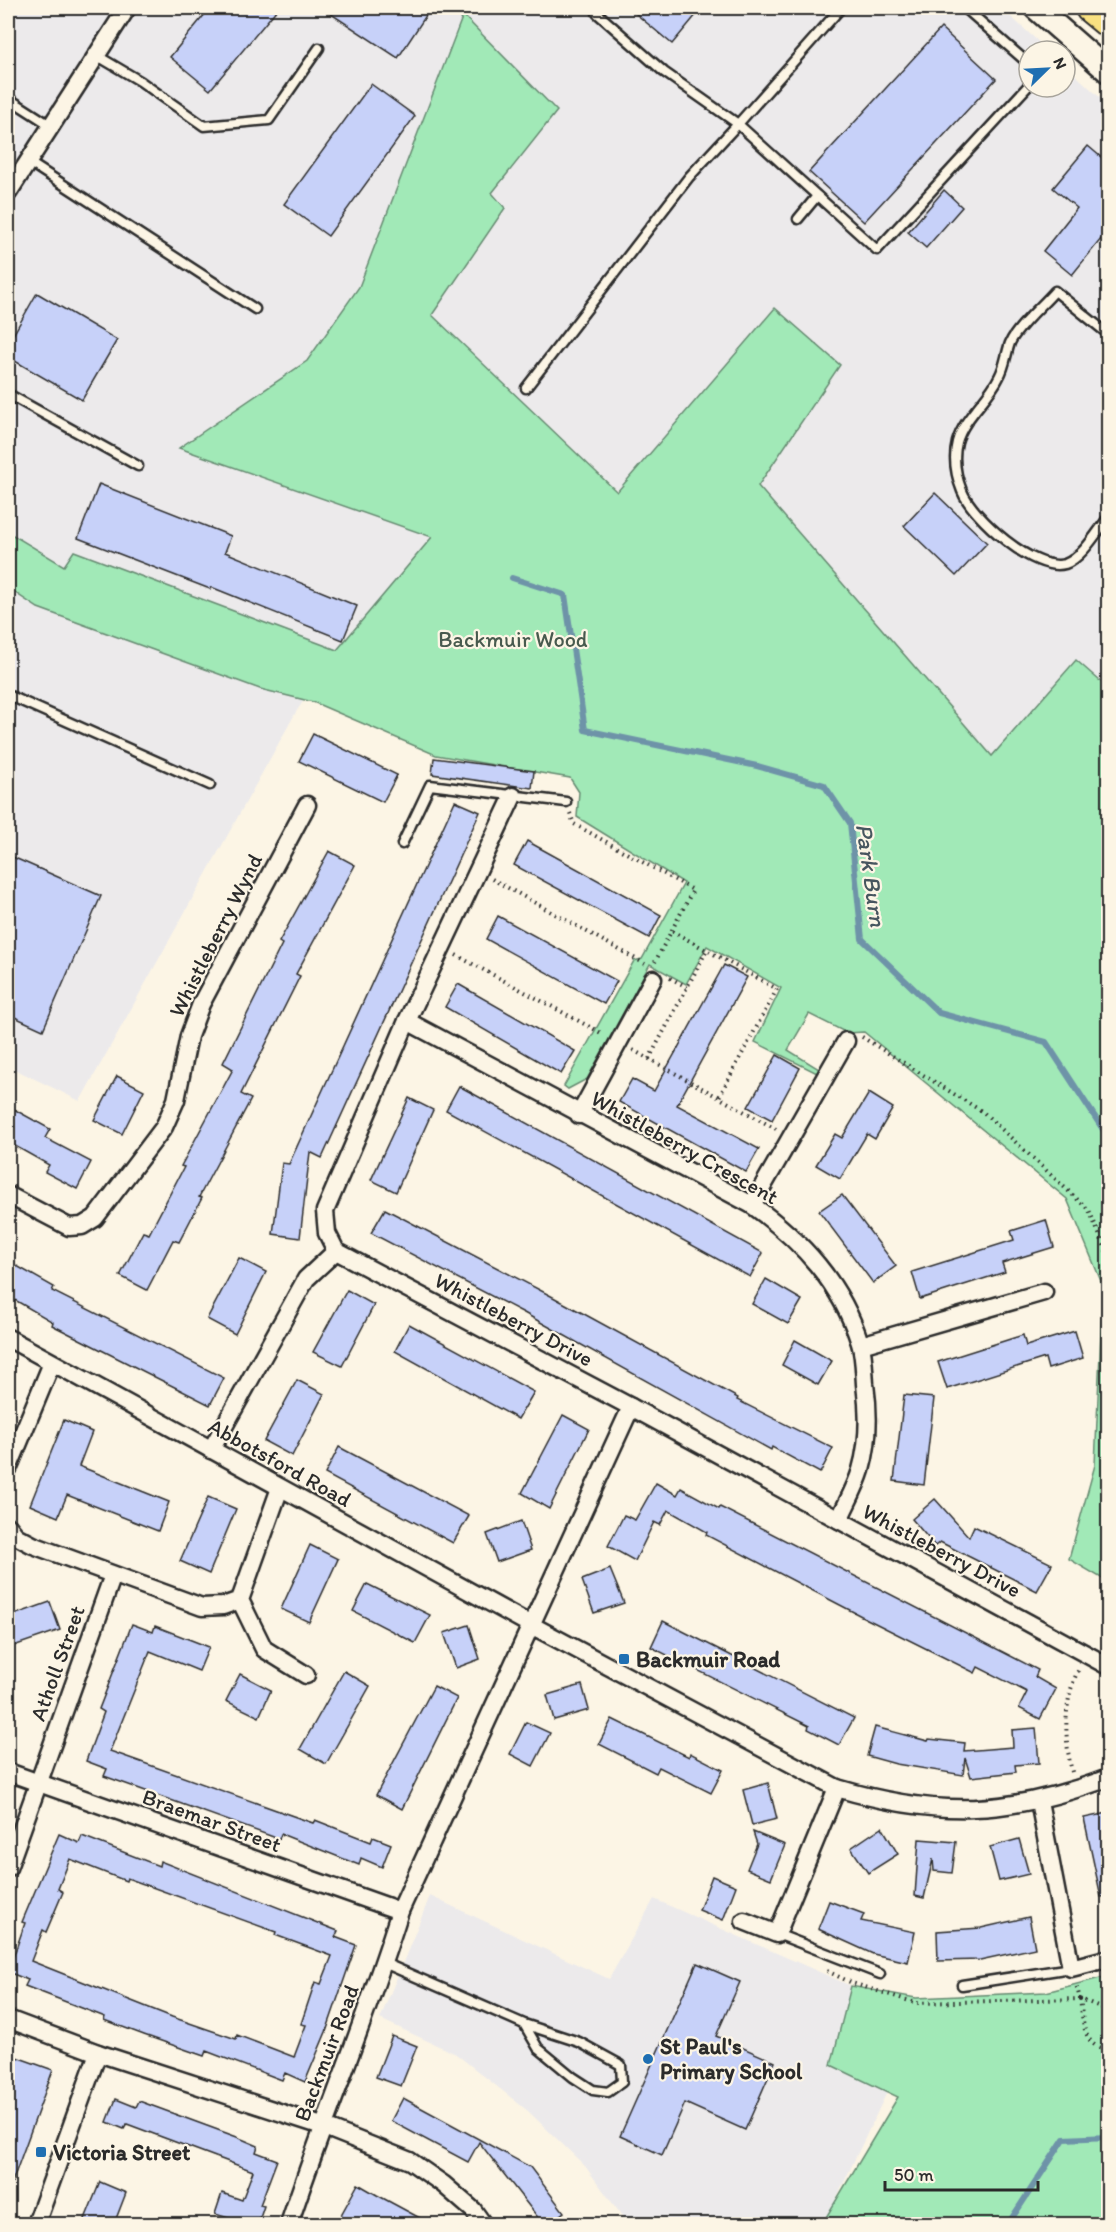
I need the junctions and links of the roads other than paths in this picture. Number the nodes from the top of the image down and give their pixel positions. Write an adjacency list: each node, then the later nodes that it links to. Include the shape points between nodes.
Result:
1 (127, 8): 10 (street)
2 (601, 8): 14 (lane, via 597,13 664,72)
3 (841, 8): 14 (lane)
4 (965, 8): 9 (lane)
5 (1036, 8): 11 (main road)
6 (1091, 8): 7 (highway)
7 (1108, 22)
8 (319, 48): 10 (lane, via 268,120 204,126)
9 (1017, 54)
10 (96, 55): 15 (street)
11 (1108, 71)
12 (8, 98): 15 (lane)
13 (1017, 98): 18 (lane, via 877,250)
14 (738, 124): 18 (lane); 22 (lane, via 689,177)
15 (50, 125): 16 (street)
16 (27, 160): 17 (street); 20 (lane)
17 (8, 193)
18 (817, 196): 19 (lane)
19 (798, 219)
20 (255, 309)
21 (1108, 334): 25 (lane, via 1055,291 1011,340 999,377 957,442 955,466 962,492 974,512 1011,544 1040,560 1062,565 1073,561)
22 (526, 388)
23 (8, 394): 24 (lane)
24 (138, 466)
25 (1108, 518)
26 (8, 695): 27 (lane)
27 (210, 785)
28 (513, 796): 29 (lane); 31 (lane, via 430,785); 33 (street)
29 (566, 802)
30 (307, 805): 36 (street, Whistleberry Wynd, via 201,1004 189,1036 177,1100 164,1127 112,1199 95,1218 82,1226 69,1227)
31 (402, 843)
32 (657, 976): 35 (street)
33 (407, 1021): 35 (street, Whistleberry Crescent); 38 (street, via 325,1211 327,1233)
34 (846, 1041): 37 (street)
35 (579, 1115): 37 (street, Whistleberry Crescent)
36 (8, 1197)
37 (752, 1205): 41 (street, Whistleberry Crescent, via 783,1228 828,1275)
38 (336, 1251): 43 (street, Whistleberry Drive); 44 (street, via 306,1279)
39 (1044, 1292): 41 (street)
40 (8, 1338): 42 (street, Abbotsford Road)
41 (861, 1345): 47 (street, Whistleberry Crescent, via 868,1403 867,1443 861,1472)
42 (52, 1363): 44 (street, Abbotsford Road); 45 (street)
43 (632, 1407): 47 (street, Whistleberry Drive); 51 (street, Backmuir Road)
44 (211, 1450): 46 (street, Abbotsford Road)
45 (8, 1470)
46 (280, 1488): 50 (street); 51 (street, Abbotsford Road)
47 (839, 1520): 52 (street, Whistleberry Drive)
48 (8, 1526): 49 (street, via 16,1536 33,1545)
49 (113, 1575): 50 (street, via 202,1607); 56 (street, Atholl Street)
50 (240, 1600): 53 (street, via 264,1649)
51 (531, 1625): 57 (street, Abbotsford Road); 60 (street, Backmuir Road)
52 (1108, 1666)
53 (306, 1675)
54 (8, 1772): 56 (street, Braemar Street)
55 (1108, 1778): 58 (street, Abbotsford Road)
56 (38, 1782): 59 (street, Atholl Street); 60 (street, Braemar Street)
57 (837, 1788): 58 (street, Abbotsford Road, via 882,1802 940,1809); 62 (street)
58 (1039, 1802): 65 (street)
59 (8, 1868)
60 (400, 1911): 64 (street, Backmuir Road)
61 (744, 1921): 62 (street)
62 (777, 1934): 66 (lane)
63 (1106, 1959): 65 (street)
64 (384, 1963): 69 (lane); 71 (street, Backmuir Road)
65 (1071, 1968): 67 (lane)
66 (880, 1974)
67 (962, 1985)
68 (8, 2019): 70 (street)
69 (524, 2024): 69 (lane, via 538,2048 593,2090 608,2092 622,2082 621,2065 579,2042)
70 (98, 2053): 71 (street); 72 (street)
71 (321, 2127): 73 (street, Backmuir Road); 74 (street, via 410,2161 450,2190)
72 (36, 2224)
73 (290, 2224)
74 (483, 2224)

